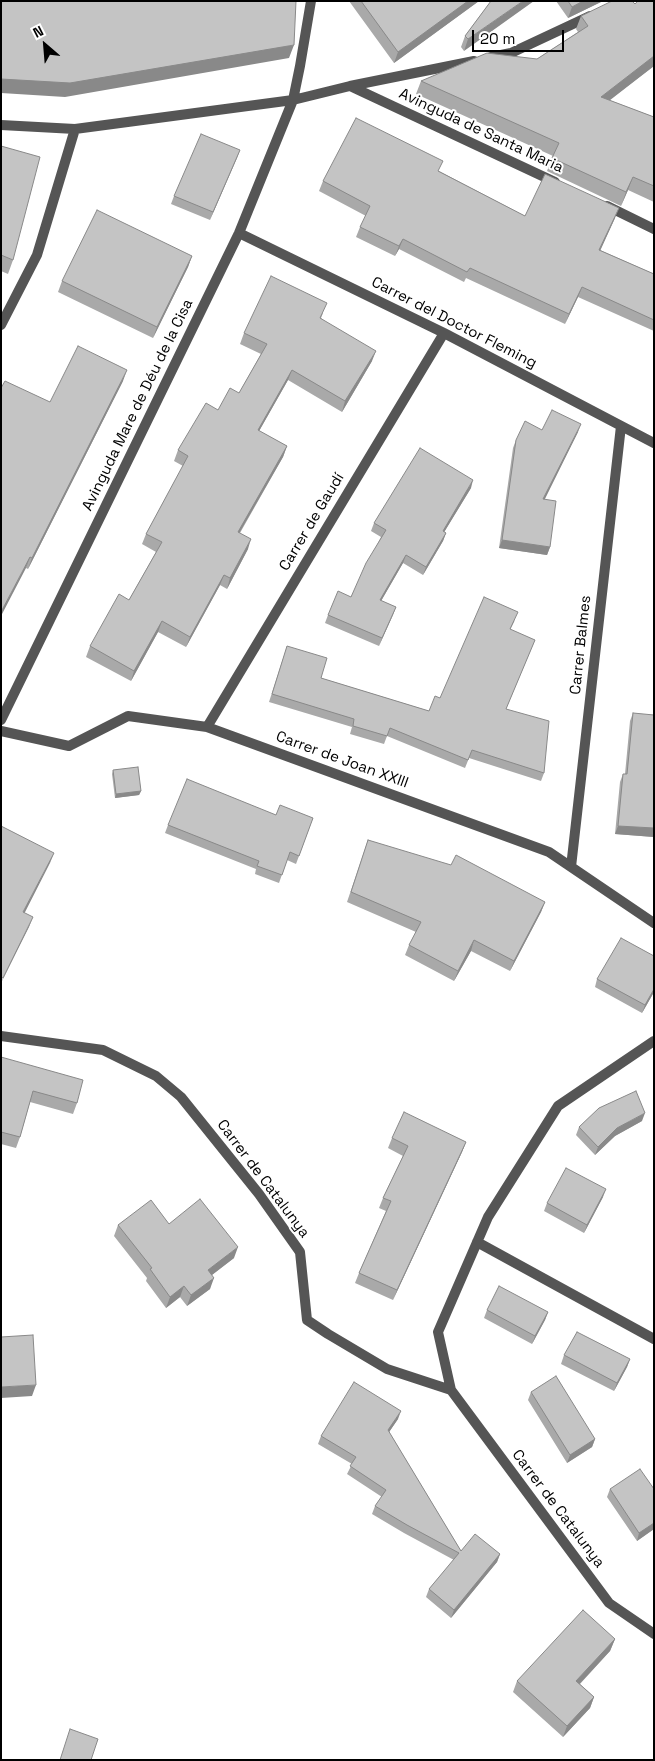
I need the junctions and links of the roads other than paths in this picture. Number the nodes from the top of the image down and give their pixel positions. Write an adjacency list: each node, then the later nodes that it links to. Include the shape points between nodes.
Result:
1 (311, 1): 4 (street, Avinguda Mare de Déu de la Cisa)
2 (602, 10): 3 (street, via 511,53)
3 (350, 86): 4 (street); 7 (street, Avinguda de Santa Maria)
4 (293, 100): 6 (street); 10 (street, Avinguda Mare de Déu de la Cisa)
5 (1, 125): 6 (street)
6 (74, 129): 11 (street, via 37,254)
7 (564, 186)
8 (600, 203): 9 (street)
9 (654, 229)
10 (239, 233): 12 (street, Carrer del Doctor Fleming); 15 (street, Avinguda Mare de Déu de la Cisa)
11 (1, 324)
12 (444, 333): 13 (street, Carrer del Doctor Fleming); 16 (street, Carrer de Gaudí)
13 (621, 426): 14 (street, Carrer del Doctor Fleming); 18 (street, Carrer Balmes)
14 (654, 443)
15 (1, 720)
16 (207, 727): 17 (street, Carrer de Joan XXIII, via 128,716 69,746); 18 (street, Carrer de Joan XXIII, via 550,852)
17 (1, 731)
18 (572, 867): 19 (street, Carrer de Joan XXIII)
19 (654, 923)
20 (1, 1036): 24 (street, Carrer de Catalunya, via 103,1050 156,1076 182,1097 300,1252 307,1320 387,1369)
21 (654, 1040): 22 (street, via 558,1106 488,1217)
22 (478, 1242): 23 (street); 24 (street, Carrer de Catalunya, via 438,1332)
23 (654, 1339)
24 (451, 1390): 25 (street, Carrer de Catalunya, via 609,1603)
25 (654, 1634)

